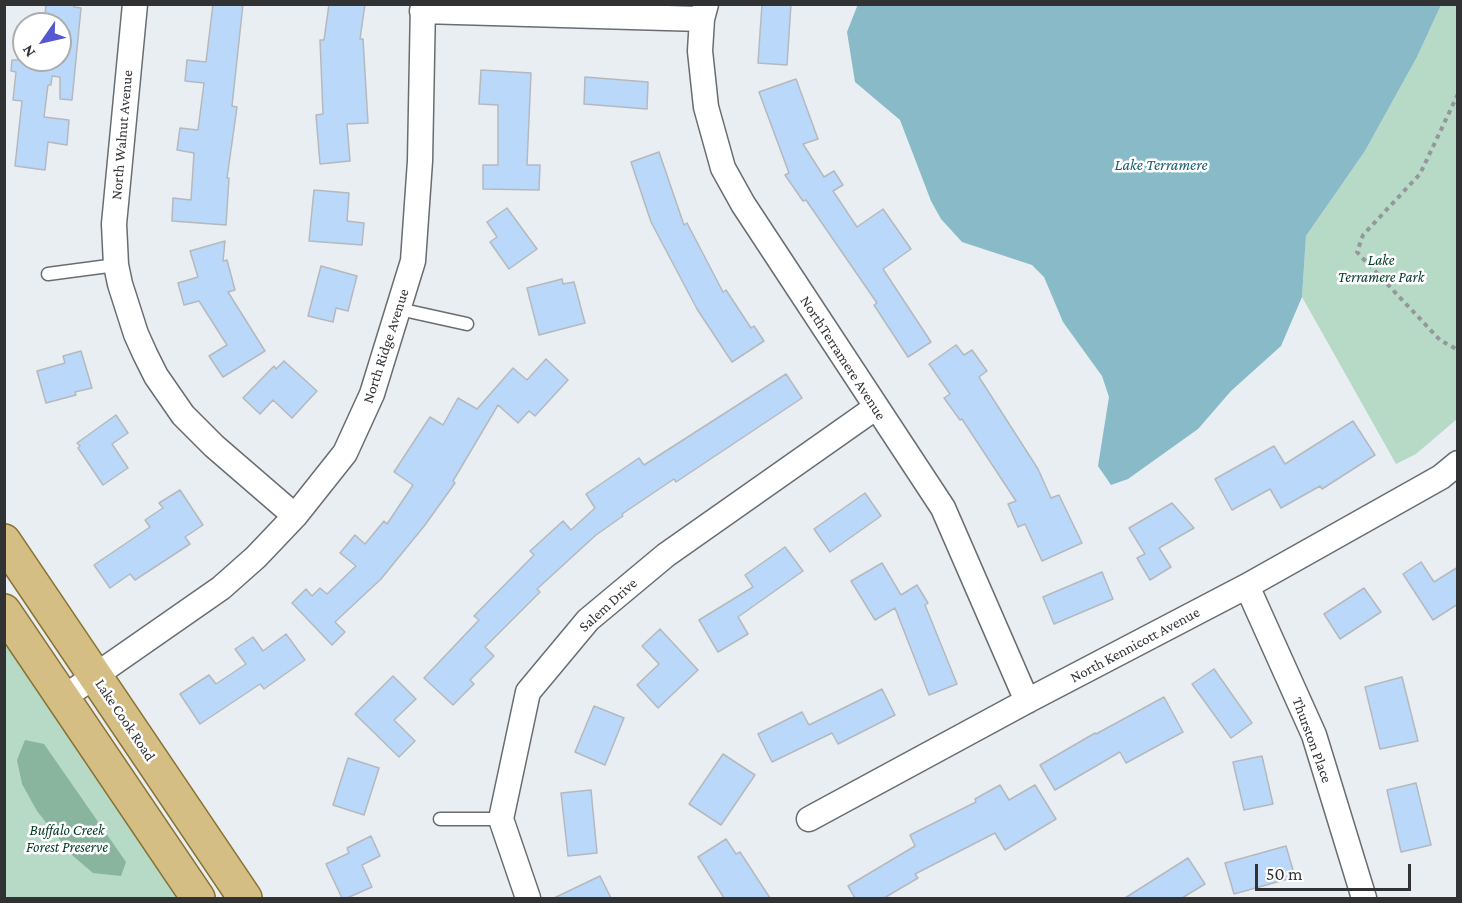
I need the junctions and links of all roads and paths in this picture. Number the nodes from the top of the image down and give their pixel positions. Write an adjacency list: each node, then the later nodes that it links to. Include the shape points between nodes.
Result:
1 (135, 4): 5 (street, North Walnut Avenue, via 114,224)
2 (423, 8): 3 (street); 7 (street, North Ridge Avenue, via 420,161 413,261)
3 (704, 12): 10 (street, NorthTerramere Avenue, via 700,51 706,107 723,168)
4 (1458, 94): 9 (path, via 1420,174 1363,235 1357,252 1440,340)
5 (116, 265): 6 (lane); 12 (street, North Walnut Avenue, via 136,334 156,376 183,415)
6 (48, 274)
7 (399, 309): 8 (lane); 12 (street, North Ridge Avenue, via 372,394 345,453)
8 (467, 324)
9 (1458, 350)
10 (875, 408): 18 (street, NorthTerramere Avenue, via 943,508); 20 (street, Salem Drive, via 666,555 588,620 528,692)
11 (1458, 464): 14 (street, North Kennicott Avenue)
12 (295, 516): 16 (street, North Ridge Avenue, via 221,588)
13 (4, 541): 16 (main road, Lake Cook Road)
14 (1247, 586): 18 (street, North Kennicott Avenue); 25 (street, Thurston Place, via 1314,735)
15 (4, 611): 17 (main road)
16 (96, 676): 17 (street, North Ridge Avenue); 23 (main road, Lake Cook Road)
17 (63, 698): 22 (main road)
18 (1027, 701): 21 (street, North Kennicott Avenue)
19 (440, 819): 20 (lane)
20 (501, 819): 24 (street)
21 (809, 819)
22 (198, 898)
23 (245, 898)
24 (528, 898)
25 (1364, 898)

